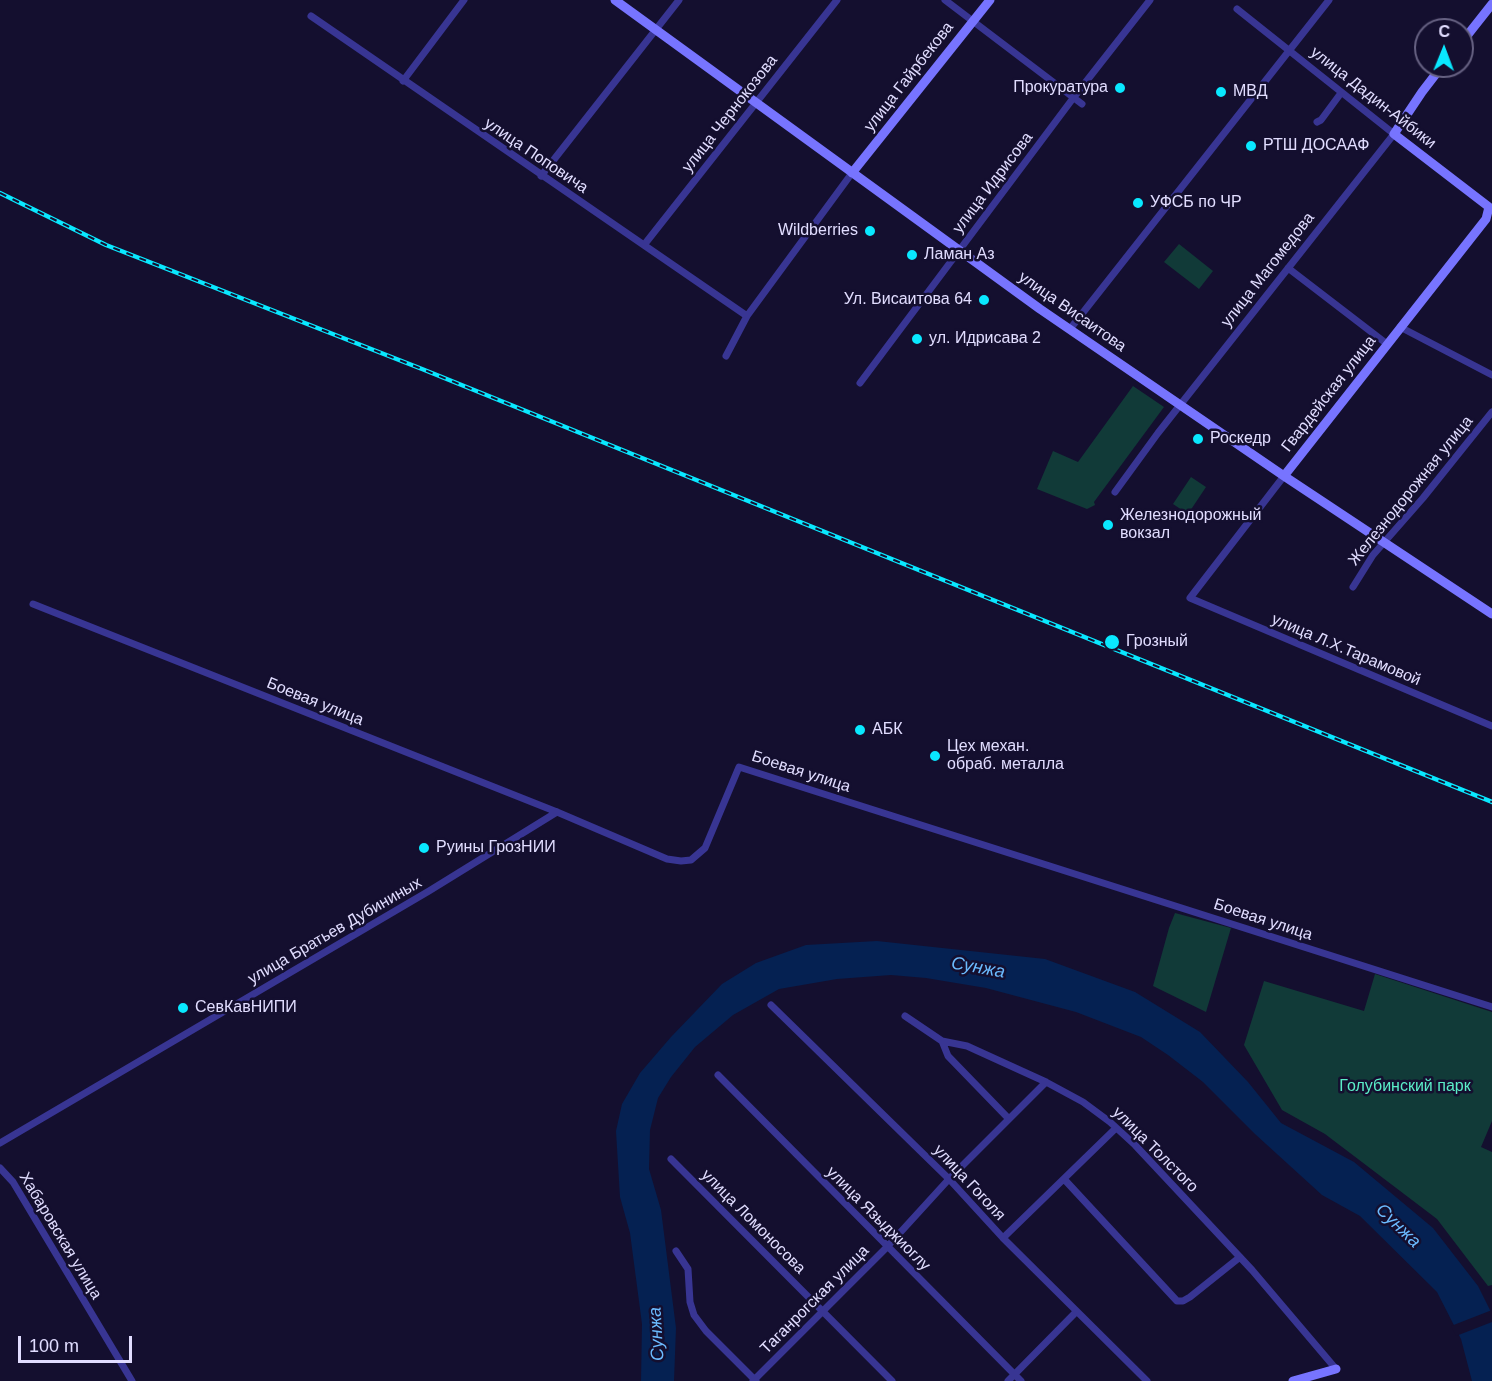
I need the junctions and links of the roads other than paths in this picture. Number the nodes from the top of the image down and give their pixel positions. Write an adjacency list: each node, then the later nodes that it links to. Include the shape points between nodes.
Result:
1 (464, 0): 17 (street)
2 (615, 0): 14 (main road, улица Висаитова)
3 (679, 0): 14 (street)
4 (837, 0): 20 (street, улица Чернокозова)
5 (945, 0): 12 (street)
6 (990, 0): 12 (main road, улица Гайрбекова)
7 (1150, 0): 19 (street, улица Идрисова)
8 (1329, 0): 15 (street)
9 (1492, 4): 13 (main road)
10 (1237, 9): 15 (street, улица Дадин-Айбики)
11 (311, 16): 17 (street, улица Поповича)
12 (972, 22): 19 (street); 24 (main road, улица Гайрбекова)
13 (1474, 27)
14 (656, 30): 20 (main road, улица Висаитова); 25 (street)
15 (1289, 51): 18 (street, улица Дадин-Айбики); 32 (street)
16 (1433, 78): 23 (main road, улица Магомедова)
17 (403, 81): 25 (street, улица Поповича)
18 (1341, 93): 22 (street); 23 (street, улица Дадин-Айбики)
19 (1074, 97): 21 (street); 28 (street, улица Идрисова)
20 (757, 103): 24 (main road, улица Висаитова); 27 (street, улица Чернокозова)
21 (1082, 104)
22 (1317, 122)
23 (1394, 134): 26 (main road, улица Дадин-Айбики); 29 (street, улица Магомедова)
24 (852, 173): 28 (main road, улица Висаитова); 30 (street)
25 (541, 176): 27 (street, улица Поповича)
26 (1490, 208): 31 (main road, Гвардейская улица, via 1479,230)
27 (644, 245): 30 (street, улица Поповича)
28 (960, 250): 32 (main road, улица Висаитова); 36 (street, улица Идрисова)
29 (1288, 268): 33 (street); 37 (street, улица Магомедова)
30 (747, 316): 34 (street)
31 (1400, 327): 33 (main road, Гвардейская улица); 35 (street)
32 (1070, 330): 37 (main road, улица Висаитова)
33 (1387, 344): 39 (main road, Гвардейская улица)
34 (726, 356)
35 (1492, 375)
36 (860, 383)
37 (1181, 406): 39 (main road, улица Висаитова); 40 (street, улица Магомедова)
38 (1492, 412): 41 (street, Железнодорожная улица)
39 (1284, 476): 41 (main road, улица Висаитова); 43 (street, Гвардейская улица)
40 (1115, 492)
41 (1384, 542): 42 (street, Железнодорожная улица); 45 (main road, улица Висаитова)
42 (1353, 587)
43 (1190, 598): 46 (street, улица Л.Х.Тарамовой)
44 (33, 604): 47 (street, Боевая улица)
45 (1492, 614)
46 (1492, 726)
47 (557, 812): 49 (street, Боевая улица, via 667,859 691,860 705,848 739,767); 56 (street, улица Братьев Дубининых)
48 (771, 1005): 59 (street, улица Гоголя)
49 (1492, 1007)
50 (905, 1016): 51 (street, улица Толстого)
51 (942, 1041): 53 (street, улица Толстого, via 967,1046); 54 (street, via 948,1056)
52 (718, 1075): 62 (street, улица Языджиоглу)
53 (1046, 1082): 54 (street, Таганрогская улица); 55 (street, улица Толстого, via 1083,1102)
54 (1009, 1119): 59 (street, Таганрогская улица)
55 (1116, 1128): 60 (street); 64 (street, улица Толстого)
56 (0, 1143)
57 (671, 1159): 65 (street, улица Ломоносова)
58 (0, 1168): 71 (street, Хабаровская улица, via 13,1182)
59 (949, 1179): 61 (street, улица Гоголя); 62 (street, Таганрогская улица)
60 (1065, 1179): 61 (street); 64 (street, via 1177,1301 1190,1297)
61 (1003, 1238): 66 (street, улица Гоголя)
62 (887, 1247): 65 (street, Таганрогская улица); 68 (street, улица Языджиоглу)
63 (676, 1251): 70 (street, via 688,1269 694,1315)
64 (1240, 1257): 67 (street, улица Толстого)
65 (822, 1311): 70 (street, Таганрогская улица); 72 (street, улица Ломоносова)
66 (1076, 1312): 68 (street); 75 (street, улица Гоголя)
67 (1336, 1369): 69 (main road)
68 (1015, 1374): 73 (street); 74 (street, улица Языджиоглу)
69 (1325, 1377): 76 (main road)
70 (755, 1380)
71 (132, 1381)
72 (892, 1381)
73 (1008, 1381)
74 (1021, 1381)
75 (1147, 1381)
76 (1293, 1381)

